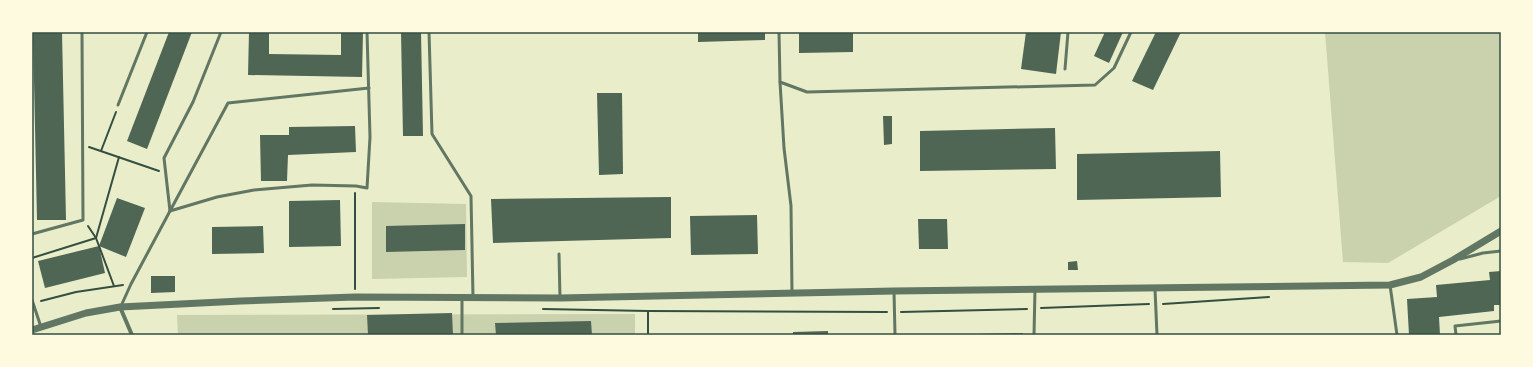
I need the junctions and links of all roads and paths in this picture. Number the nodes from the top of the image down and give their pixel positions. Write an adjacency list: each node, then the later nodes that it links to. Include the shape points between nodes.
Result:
1 (82, 32): 13 (lane)
2 (147, 32): 12 (lane)
3 (221, 32): 16 (lane, via 193,102 164,158)
4 (367, 32): 11 (lane)
5 (429, 32): 36 (lane, via 432,134 472,196)
6 (779, 32): 10 (lane)
7 (1068, 32): 9 (lane)
8 (1132, 32): 10 (lane, via 1114,68 1095,85 807,92)
9 (1065, 69)
10 (780, 82): 33 (lane, via 791,206)
11 (369, 88): 17 (lane, via 367,188); 18 (lane, via 228,103)
12 (118, 105): 14 (path)
13 (83, 144): 14 (path); 19 (lane)
14 (101, 150): 15 (path)
15 (119, 157): 16 (path); 22 (path)
16 (166, 174): 18 (lane)
17 (356, 186): 18 (lane, via 254,190 217,197); 35 (path)
18 (170, 211): 27 (lane)
19 (84, 220): 21 (lane); 22 (path)
20 (1501, 231): 26 (street)
21 (32, 234)
22 (96, 238): 25 (path); 29 (path)
23 (1501, 251): 26 (lane)
24 (559, 254): 37 (lane)
25 (32, 258)
26 (1453, 260): 28 (street, via 1421,277)
27 (131, 284): 29 (path); 40 (lane)
28 (1390, 285): 30 (street); 56 (lane)
29 (114, 286): 38 (path)
30 (1155, 287): 31 (street); 39 (lane)
31 (1035, 289): 32 (street); 42 (lane)
32 (894, 291): 33 (street); 46 (lane)
33 (792, 294): 37 (street)
34 (463, 296): 35 (street); 36 (street); 51 (lane)
35 (355, 297): 40 (street)
36 (473, 297): 37 (street)
37 (560, 298)
38 (33, 302): 48 (lane)
39 (1157, 304): 42 (path); 55 (lane)
40 (120, 307): 48 (street, via 86,313); 50 (street)
41 (384, 308): 43 (path)
42 (1035, 308): 46 (path); 54 (lane)
43 (330, 309)
44 (539, 309): 45 (path)
45 (648, 311): 46 (path); 52 (path)
46 (894, 312): 53 (lane)
47 (1501, 322): 57 (lane, via 1455,326)
48 (41, 327): 49 (street)
49 (32, 330)
50 (132, 335)
51 (462, 335)
52 (648, 335)
53 (895, 335)
54 (1034, 335)
55 (1157, 335)
56 (1397, 335)
57 (1456, 335)

